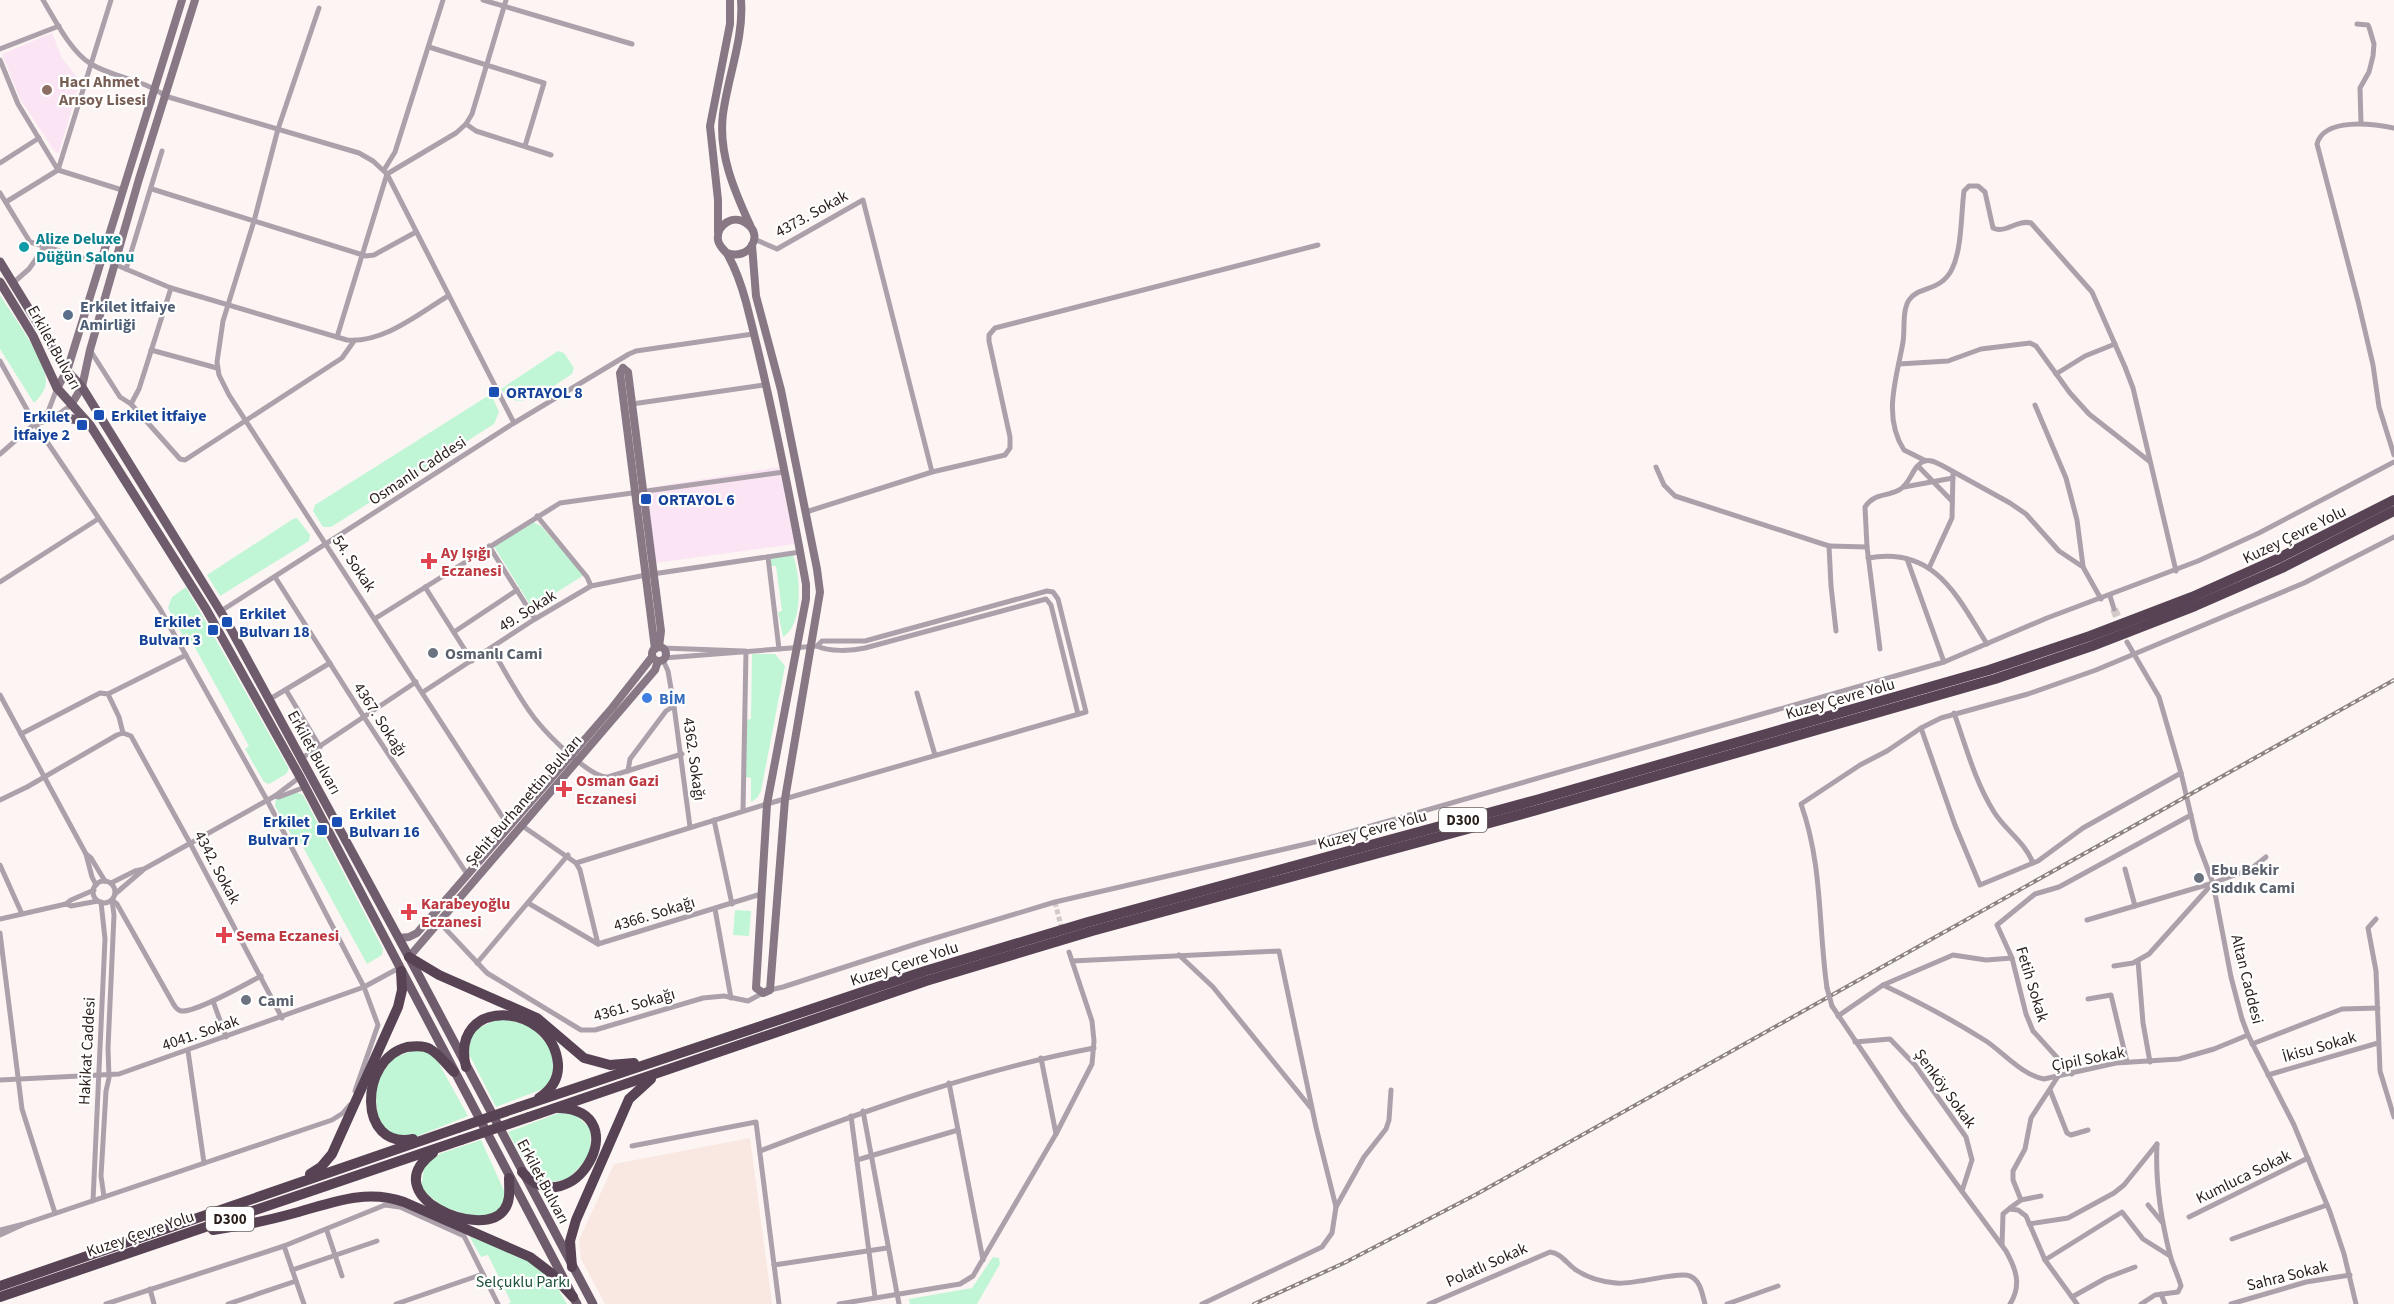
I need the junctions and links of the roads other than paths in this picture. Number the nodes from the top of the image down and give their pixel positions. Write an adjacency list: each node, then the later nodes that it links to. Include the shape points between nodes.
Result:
1 (43, 0): 12 (street)
2 (111, 0): 17 (street)
3 (182, 0): 19 (street)
4 (195, 0): 20 (street)
5 (443, 0): 14 (street)
6 (483, 0): 9 (street)
7 (730, 0): 39 (street, via 710,126)
8 (741, 0): 37 (street, via 723,115 723,142 728,173)
9 (505, 3): 13 (street); 18 (street)
10 (319, 8): 24 (street, 54. Sokak)
11 (2357, 24): 21 (street, via 2368,25 2374,50 2371,68 2360,88)
12 (59, 26): 15 (street); 17 (street)
13 (632, 44)
14 (429, 47): 18 (street); 31 (street)
15 (0, 49)
16 (0, 60): 25 (street, via 18,104)
17 (90, 64): 19 (street); 30 (street)
18 (486, 65): 22 (street); 26 (street, via 544,83)
19 (154, 88): 20 (street); 33 (street)
20 (165, 96): 24 (street); 47 (street)
21 (2361, 123): 23 (street); 79 (street, via 2325,132 2319,137 2317,148)
22 (466, 124): 26 (street, via 476,131); 31 (street)
23 (2394, 128)
24 (278, 129): 31 (street, via 359,153); 36 (street, 54. Sokak)
25 (39, 138): 29 (street); 30 (street)
26 (525, 146): 28 (street)
27 (162, 151): 32 (street)
28 (551, 155)
29 (0, 163)
30 (58, 170): 33 (street); 35 (street)
31 (385, 172): 38 (street); 44 (street)
32 (152, 189): 36 (street); 48 (street)
33 (123, 190): 46 (street)
34 (0, 193): 35 (street)
35 (6, 202): 42 (street, via 30,242)
36 (254, 221): 44 (street); 53 (street, 54. Sokak)
37 (751, 228): 39 (street, via 742,221 730,220); 40 (street)
38 (416, 232): 44 (street, via 374,255); 52 (street)
39 (718, 233): 43 (street, via 719,245)
40 (753, 242): 43 (street, via 744,254); 86 (street, 4373. Sokak, via 777,249 862,200); 94 (street, via 756,296 781,390)
41 (1318, 245): 86 (street, via 995,328 989,341 1009,431 1009,450 1003,457)
42 (45, 246): 46 (street); 50 (street)
43 (727, 253): 54 (street)
44 (362, 255): 55 (street)
45 (0, 262): 50 (main road, Erkilet Bulvarı)
46 (100, 263): 64 (street)
47 (114, 264): 48 (street); 58 (street)
48 (126, 269): 51 (street)
49 (0, 282): 68 (main road, Erkilet Bulvarı, via 33,336)
50 (13, 283): 64 (main road, Erkilet Bulvarı)
51 (171, 288): 53 (street); 59 (street)
52 (448, 296): 56 (street, via 383,334); 76 (street)
53 (228, 305): 55 (street); 63 (street, 54. Sokak)
54 (753, 334): 62 (street, Osmanlı Caddesi, via 636,351); 66 (street)
55 (337, 337): 56 (street)
56 (354, 341): 75 (street, via 342,358)
57 (2115, 344): 61 (street, via 2092,292 2033,224 2023,221 1995,229 1984,190 1971,186 1964,191 1957,255 1951,272 1907,304); 65 (street); 81 (street, via 2133,388)
58 (90, 350): 67 (street); 69 (street, via 120,397)
59 (152, 350): 63 (street); 69 (street)
60 (0, 361): 77 (street)
61 (1899, 363): 65 (street, via 1948,362 1981,349 2026,342 2036,346); 80 (street, via 1892,399 1896,430 1906,453)
62 (622, 364): 70 (street, via 628,372); 76 (street, Osmanlı Caddesi); 90 (street, via 620,373)
63 (218, 368): 75 (street, 54. Sokak)
64 (67, 371): 67 (main road, Erkilet Bulvarı); 68 (street)
65 (2056, 374): 81 (street, via 2096,421)
66 (764, 385): 70 (street); 85 (street)
67 (82, 387): 71 (street); 120 (main road, Erkilet Bulvarı)
68 (57, 388): 71 (main road, Erkilet Bulvarı); 77 (street, via 48,412)
69 (131, 404): 75 (street, via 184,460)
70 (632, 404): 90 (street)
71 (71, 405): 73 (street); 74 (main road, Erkilet Bulvarı)
72 (2035, 405): 106 (street, via 2066,478)
73 (52, 419): 74 (main road); 77 (street)
74 (85, 421): 161 (main road, Erkilet Bulvarı, via 206,609)
75 (246, 421): 98 (street, 54. Sokak)
76 (514, 423): 98 (street, Osmanlı Caddesi)
77 (35, 424): 78 (street); 96 (street)
78 (0, 454)
79 (2394, 455)
80 (1926, 461): 83 (street); 87 (street, via 1934,461)
81 (2149, 461): 108 (street)
82 (2394, 462): 108 (street, 4361. Sokağı, via 2259,533)
83 (1918, 466): 88 (street); 89 (street)
84 (1656, 467): 100 (street, via 1664,485 1675,496)
85 (784, 472): 90 (street); 102 (street)
86 (932, 472): 94 (street)
87 (1953, 475): 88 (street); 92 (street); 106 (street, via 2018,508 2059,551)
88 (1934, 482): 89 (street); 92 (street)
89 (1903, 487): 101 (street, via 1867,504)
90 (640, 492): 95 (street, via 568,501); 109 (street)
91 (2394, 500): 229 (highway, Kuzey Çevre Yolu / D300, via 2277,560 2192,597 1989,670 1547,797 1077,925)
92 (1952, 501): 107 (street, via 1950,522)
93 (2394, 511): 234 (highway, Kuzey Çevre Yolu / D300, via 2282,568 2195,606 1995,679 1548,807 1092,931 926,981)
94 (806, 512): 127 (street, via 820,591)
95 (537, 516): 99 (street); 112 (street)
96 (99, 519): 111 (street); 135 (street)
97 (2394, 537): 134 (street, via 2304,583)
98 (326, 545): 110 (street, Osmanlı Caddesi); 121 (street, 54. Sokak)
99 (489, 546): 113 (street); 114 (street)
100 (1829, 546): 101 (street); 123 (street)
101 (1867, 547): 104 (street)
102 (800, 552): 103 (street, 49. Sokak); 128 (street, via 806,599)
103 (768, 556): 109 (street, 49. Sokak); 130 (street)
104 (1868, 558): 105 (street); 131 (street)
105 (1907, 559): 107 (street); 137 (street)
106 (2083, 567): 117 (street)
107 (1929, 568): 126 (street, via 1956,593)
108 (2176, 571): 116 (street, 4361. Sokağı)
109 (650, 574): 112 (street, 49. Sokak); 133 (street, via 661,631)
110 (275, 577): 120 (street, Osmanlı Caddesi); 138 (street, 4367. Sokağı)
111 (0, 582)
112 (591, 586): 122 (street, 49. Sokak)
113 (425, 587): 121 (street); 124 (street)
114 (517, 590): 122 (street); 124 (street)
115 (1053, 592): 118 (street); 127 (street, via 1044,591 865,641 822,641); 148 (street, via 1086,711)
116 (2110, 596): 117 (street, 4361. Sokağı); 119 (street)
117 (2102, 599): 126 (street, 4361. Sokağı)
118 (1048, 601): 127 (street, via 1041,599 865,648); 148 (street)
119 (2115, 609)
120 (221, 611): 145 (main road, Erkilet Bulvarı)
121 (376, 618): 139 (street, 54. Sokak)
122 (535, 619): 129 (street, 49. Sokak)
123 (1836, 631)
124 (454, 632): 136 (street)
125 (2127, 642): 134 (street, Altan Caddesi)
126 (1987, 644): 137 (street, 4361. Sokağı)
127 (814, 646): 128 (street); 164 (street)
128 (796, 647): 130 (street); 167 (street)
129 (491, 648): 136 (street, 49. Sokak); 157 (street, via 536,720)
130 (779, 649): 132 (street)
131 (1880, 650)
132 (746, 651): 133 (street); 133 (street); 168 (street)
133 (659, 654): 146 (street, 4362. Sokağı, via 668,671); 157 (street, Şehit Burhanettin Bulvarı)
134 (2134, 654): 147 (street, via 2053,686); 159 (street, Altan Caddesi, via 2159,697)
135 (186, 655): 143 (street); 166 (street)
136 (472, 661): 141 (street, 49. Sokak)
137 (1944, 662): 215 (street, 4361. Sokağı, via 1315,842 1055,902)
138 (330, 663): 140 (street); 149 (street, 4367. Sokağı)
139 (416, 682): 141 (street, 54. Sokak); 149 (street)
140 (286, 690): 145 (street); 153 (street)
141 (423, 692): 172 (street, 54. Sokak)
142 (917, 693): 155 (street)
143 (108, 694): 151 (street, via 98,693); 152 (street, 4342. Sokak)
144 (0, 695): 151 (street)
145 (270, 699): 156 (main road, Erkilet Bulvarı)
146 (674, 706): 154 (street, 4362. Sokağı); 158 (street, via 630,759)
147 (1954, 713): 150 (street); 179 (street, via 1989,802 2024,845)
148 (1078, 714): 155 (street)
149 (364, 717): 153 (street); 183 (street, 4367. Sokağı)
150 (1921, 729): 179 (street, via 1980,885); 220 (street, bridge, via 1802,804 1817,865 1827,988)
151 (21, 734): 160 (street)
152 (124, 734): 160 (street); 174 (street, 4342. Sokak, via 131,736)
153 (320, 747): 156 (street)
154 (682, 754): 158 (street); 173 (street, 4362. Sokağı)
155 (935, 755): 164 (street)
156 (302, 758): 201 (main road, Erkilet Bulvarı)
157 (574, 758): 158 (street, via 600,777); 171 (street, Şehit Burhanettin Bulvarı); 172 (street, Şehit Burhanettin Bulvarı)
158 (628, 771)
159 (2181, 774): 169 (street, Altan Caddesi); 179 (street, via 2083,828)
160 (44, 777): 165 (street); 175 (street)
161 (300, 777): 162 (main road, Erkilet Bulvarı); 163 (street)
162 (305, 787): 163 (street); 211 (main road, Erkilet Bulvarı)
163 (275, 796): 166 (street)
164 (785, 799): 167 (street); 215 (street)
165 (0, 800)
166 (267, 800): 174 (street); 214 (street)
167 (767, 804): 168 (street); 187 (street)
168 (743, 811): 170 (street)
169 (2191, 815): 185 (street, Altan Caddesi); 206 (street, Fetih Sokak, via 2059,887 2035,894 1997,925)
170 (714, 820): 173 (street); 191 (street)
171 (521, 825): 172 (street); 176 (street); 199 (street, Şehit Burhanettin Bulvarı)
172 (509, 826): 183 (street, Şehit Burhanettin Bulvarı)
173 (690, 827): 178 (street)
174 (190, 843): 181 (street); 212 (street, 4342. Sokak)
175 (86, 855): 184 (street); 186 (street)
176 (568, 855): 178 (street); 190 (street)
177 (2266, 857): 185 (street, via 2251,869)
178 (576, 863): 202 (street)
179 (2033, 863)
180 (0, 866): 195 (street)
181 (144, 869): 184 (street); 188 (street)
182 (2125, 869): 193 (street)
183 (467, 874): 201 (street, Şehit Burhanettin Bulvarı, via 417,933)
184 (108, 882): 186 (street); 188 (street, via 114,888)
185 (2213, 883): 193 (street); 208 (street, via 2154,950); 222 (street, Altan Caddesi, via 2232,983)
186 (95, 887): 189 (street, via 94,896); 192 (street)
187 (761, 894): 191 (street, 4366. Sokağı); 215 (street, via 756,988)
188 (114, 897): 189 (street, via 107,903); 218 (street, via 175,1007 185,1011); 237 (street, Hakikat Caddesi)
189 (99, 902): 192 (street); 236 (street, Hakikat Caddesi, via 105,939)
190 (528, 903): 202 (street, 4366. Sokağı); 209 (street)
191 (732, 903): 194 (street, 4366. Sokağı)
192 (66, 904): 195 (street)
193 (2135, 906): 198 (street)
194 (715, 909): 202 (street, 4366. Sokağı); 216 (street)
195 (22, 914): 196 (street)
196 (0, 919)
197 (2376, 919): 219 (street, via 2368,928)
198 (2087, 920)
199 (439, 922): 205 (street, Şehit Burhanettin Bulvarı); 209 (street, 4361. Sokağı)
200 (0, 933): 241 (street)
201 (399, 938): 205 (main road, Erkilet Bulvarı)
202 (598, 944)
203 (1069, 952): 207 (street)
204 (1179, 955): 207 (street); 247 (street, via 1213,987); 247 (street, via 1280,951)
205 (409, 957): 229 (highway, via 439,975 537,1018 575,1052 590,1060 621,1065); 233 (main road, Erkilet Bulvarı)
206 (2012, 958): 213 (street, via 1986,960 1953,955); 238 (street, Fetih Sokak, via 2033,1031)
207 (1072, 961): 227 (street, via 1092,1021)
208 (2138, 961): 210 (street); 232 (street)
209 (477, 963): 216 (street, 4361. Sokağı, via 510,989 585,1031 703,998)
210 (2114, 966)
211 (400, 970): 214 (street, 4041. Sokak); 235 (main road, Erkilet Bulvarı); 272 (highway, via 402,990 396,1014 329,1159 309,1174)
212 (261, 976): 218 (street); 221 (street, 4342. Sokak)
213 (1883, 985): 220 (street); 240 (street, Çipil Sokak, via 1966,1029 2032,1076)
214 (364, 987): 221 (street, 4041. Sokak); 262 (street, via 378,1018 378,1029 346,1110 336,1118)
215 (766, 991): 216 (street, 4361. Sokağı, via 748,1001)
216 (731, 998)
217 (2088, 999): 231 (street, via 2111,995)
218 (213, 1001): 223 (street)
219 (2378, 1008): 225 (street); 226 (street, via 2342,1009)
220 (1838, 1016): 224 (street)
221 (282, 1018): 223 (street, 4041. Sokak)
222 (2248, 1035): 226 (street, Altan Caddesi); 232 (street, Çipil Sokak, via 2191,1056)
223 (226, 1037): 228 (street, 4041. Sokak)
224 (1855, 1042): 265 (street); 265 (street, Şenköy Sokak, via 1890,1040 1915,1065 1959,1123 1972,1156)
225 (2378, 1043): 239 (street, İkisu Sokak); 251 (street, via 2380,1071)
226 (2252, 1044): 239 (street, Altan Caddesi)
227 (1094, 1048): 230 (street); 255 (street, via 1089,1072)
228 (188, 1050): 237 (street, 4041. Sokak); 262 (street)
229 (676, 1054): 246 (highway, Kuzey Çevre Yolu / D300)
230 (1041, 1058): 243 (street); 255 (street)
231 (2127, 1062): 232 (street, Çipil Sokak); 238 (street, Çipil Sokak)
232 (2150, 1062)
233 (466, 1067): 246 (highway, via 465,1040 480,1020 508,1015 537,1026 554,1048 558,1075 548,1092); 263 (main road, Erkilet Bulvarı)
234 (662, 1071): 248 (highway, Kuzey Çevre Yolu / D300); 295 (highway, via 629,1099 573,1227)
235 (454, 1072): 254 (highway, via 431,1050 409,1047 387,1059 372,1084 372,1112 387,1136 402,1141); 264 (main road, Erkilet Bulvarı)
236 (98, 1074): 237 (street, 4041. Sokak); 241 (street, 4041. Sokak); 269 (street, Hakikat Caddesi)
237 (109, 1074): 267 (street, Hakikat Caddesi, via 101,1176)
238 (2072, 1074): 240 (street, Çipil Sokak)
239 (2268, 1075): 260 (street, Altan Caddesi)
240 (2056, 1078): 245 (street)
241 (17, 1079): 242 (street, 4041. Sokak); 275 (street, via 22,1108)
242 (0, 1080)
243 (949, 1083): 249 (street); 252 (street)
244 (1391, 1090): 273 (street, via 1386,1129 1364,1157)
245 (2050, 1090): 253 (street, via 2067,1133); 268 (street, via 2031,1118 2025,1149 2013,1171)
246 (519, 1107): 254 (highway, Kuzey Çevre Yolu / D300, bridge)
247 (1312, 1108): 273 (street)
248 (550, 1110): 257 (highway, Kuzey Çevre Yolu / D300, bridge); 263 (highway, via 571,1110 588,1119 596,1136 594,1156 580,1174 558,1186 541,1185)
249 (863, 1111): 250 (street); 259 (street)
250 (851, 1116): 258 (street); 261 (street)
251 (2394, 1117)
252 (958, 1130): 259 (street); 292 (street)
253 (2088, 1130)
254 (440, 1134): 272 (highway, Kuzey Çevre Yolu / D300)
255 (1056, 1134): 292 (street)
256 (632, 1146): 258 (street, via 756,1122)
257 (441, 1147): 264 (highway, via 423,1160 415,1176 420,1194 436,1207 465,1219 494,1218 508,1204); 282 (highway, Kuzey Çevre Yolu / D300)
258 (760, 1151): 294 (street)
259 (871, 1156): 261 (street); 288 (street)
260 (2308, 1158): 271 (street, Altan Caddesi); 276 (street, Kumluca Sokak)
261 (857, 1160): 289 (street)
262 (204, 1163): 267 (street)
263 (522, 1172): 295 (main road, Erkilet Bulvarı)
264 (509, 1178): 310 (main road, Erkilet Bulvarı)
265 (1962, 1191): 286 (street)
266 (2042, 1196): 268 (street)
267 (104, 1197): 269 (street)
268 (2021, 1200): 274 (street)
269 (93, 1201): 275 (street)
270 (2148, 1205): 277 (street)
271 (2327, 1205): 284 (street); 299 (street, Altan Caddesi)
272 (228, 1207): 302 (highway, Kuzey Çevre Yolu / D300)
273 (1336, 1207): 321 (street, via 1332,1233 1322,1247)
274 (2007, 1210): 279 (street, via 2020,1211); 286 (street, via 2002,1216)
275 (55, 1213): 278 (street)
276 (2189, 1217)
277 (2163, 1223): 279 (street, via 2157,1144 2114,1193 2068,1218); 291 (street)
278 (24, 1224): 280 (street); 283 (street)
279 (2029, 1224): 293 (street)
280 (0, 1230)
281 (327, 1231): 287 (street); 290 (street); 298 (street, via 385,1205 395,1206 461,1234)
282 (189, 1233): 307 (highway, Kuzey Çevre Yolu / D300); 310 (highway, via 266,1220 349,1197 383,1196 530,1257)
283 (0, 1235)
284 (2232, 1239)
285 (377, 1241): 290 (street)
286 (2002, 1245): 325 (street, via 2017,1276 2016,1294)
287 (284, 1246): 297 (street); 304 (street)
288 (887, 1248): 289 (street); 305 (street)
289 (869, 1251): 294 (street); 309 (street)
290 (335, 1255): 297 (street); 300 (street)
291 (2170, 1256): 293 (street, via 2143,1239 2122,1212); 306 (street, via 2180,1288 2178,1292)
292 (983, 1260): 305 (street, via 964,1283)
293 (2045, 1260): 308 (street)
294 (774, 1265): 318 (street)
295 (572, 1267): 317 (main road, Erkilet Bulvarı)
296 (2135, 1267): 308 (street)
297 (292, 1270): 301 (street)
298 (483, 1274): 315 (street); 316 (street)
299 (2350, 1275): 329 (street, Sahra Sokak, via 2306,1282); 330 (street, Altan Caddesi)
300 (342, 1276)
301 (296, 1281): 313 (street); 314 (street)
302 (0, 1286)
303 (1778, 1286): 324 (street)
304 (150, 1289): 311 (street); 312 (street)
305 (896, 1293): 309 (street); 320 (street)
306 (2161, 1294): 327 (street); 328 (street)
307 (0, 1297)
308 (2072, 1297): 326 (street)
309 (875, 1298): 319 (street)
310 (575, 1300)
311 (106, 1304)
312 (154, 1304)
313 (228, 1304)
314 (304, 1304)
315 (396, 1304)
316 (498, 1304)
317 (593, 1304)
318 (779, 1304)
319 (839, 1304)
320 (899, 1304)
321 (1202, 1304)
322 (1429, 1304): 323 (street, Polatlı Sokak, via 1550,1252 1557,1253 1585,1275 1606,1282 1633,1284 1688,1275 1699,1283)
323 (1705, 1304)
324 (1727, 1304)
325 (2010, 1304)
326 (2077, 1304)
327 (2141, 1304)
328 (2165, 1304)
329 (2231, 1304)
330 (2356, 1304)

